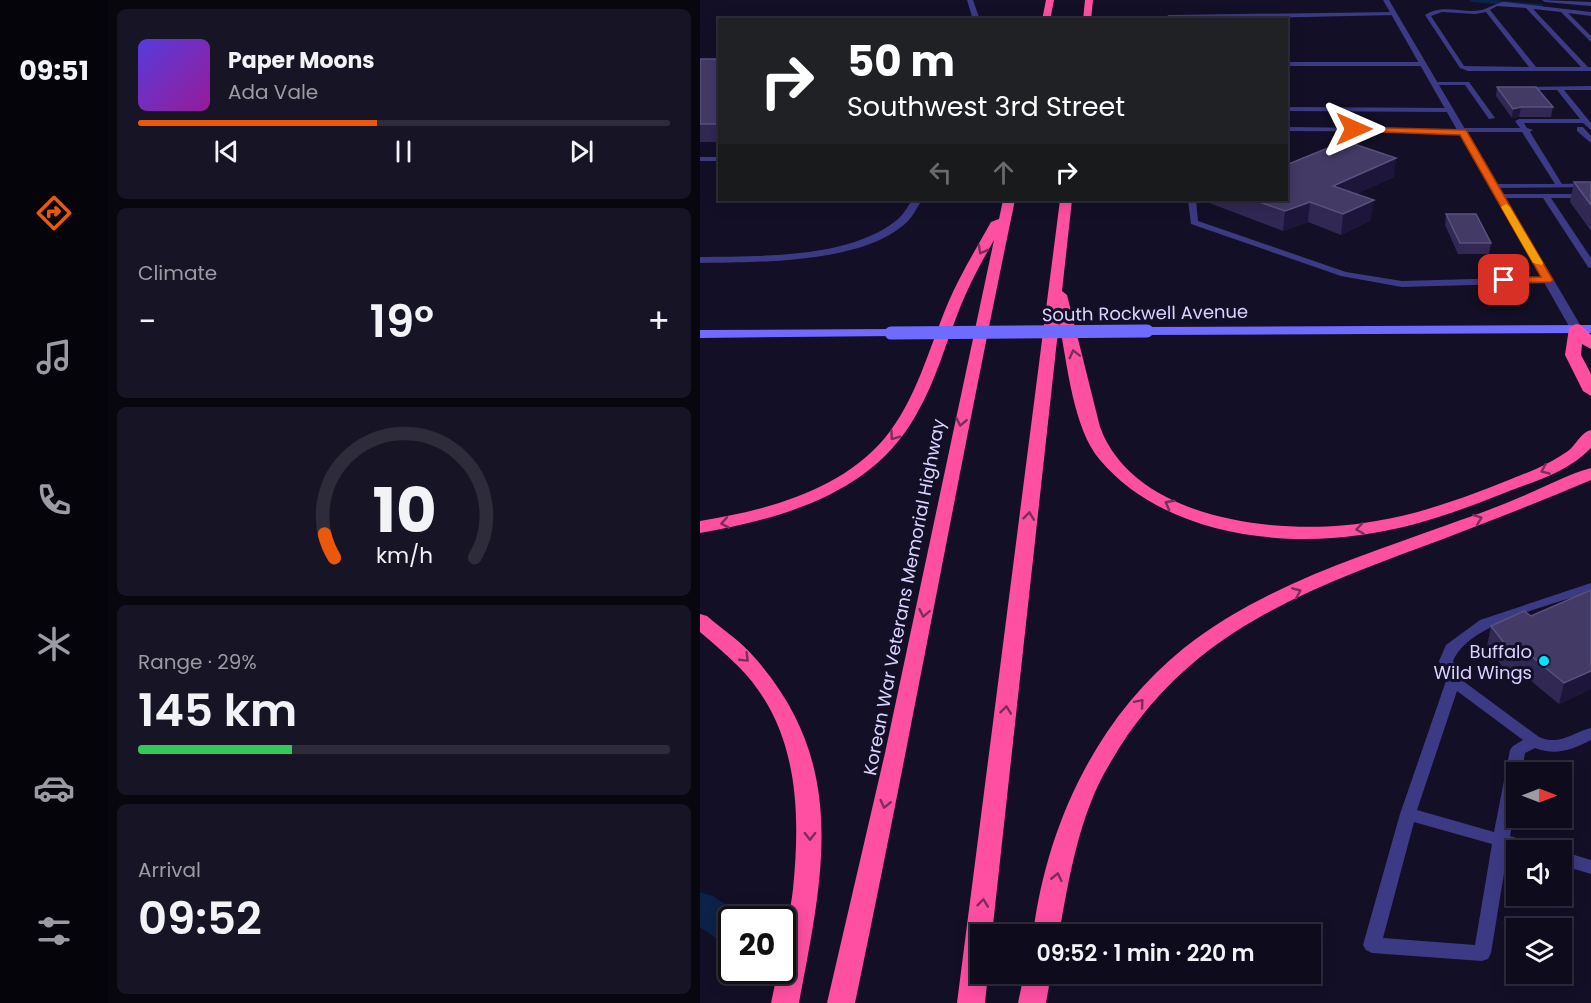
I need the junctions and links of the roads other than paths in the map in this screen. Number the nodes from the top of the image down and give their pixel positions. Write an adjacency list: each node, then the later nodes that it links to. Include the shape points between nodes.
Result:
1 (970, 0): 12 (street)
2 (1050, 0): 13 (highway)
3 (1089, 0): 14 (highway)
4 (1386, 0): 10 (street)
5 (1545, 0): 6 (lane)
6 (1588, 3)
7 (1528, 7): 8 (lane, via 1494,4); 9 (lane); 20 (lane)
8 (1487, 10): 21 (lane); 21 (lane, via 1437,11 1428,15 1462,67)
9 (1563, 11): 11 (lane); 17 (lane)
10 (1394, 14): 16 (lane); 19 (street)
11 (1589, 15)
12 (976, 18)
13 (1046, 18)
14 (1087, 18)
15 (1168, 18): 16 (lane)
16 (1205, 18)
17 (1591, 40)
18 (1288, 64): 19 (lane)
19 (1423, 64): 22 (street)
20 (1588, 69): 21 (lane)
21 (1535, 70)
22 (1435, 84): 27 (street); 28 (lane, via 1467,83)
23 (1508, 88): 24 (lane)
24 (1559, 88): 25 (lane); 29 (lane)
25 (1591, 88)
26 (1288, 109): 27 (lane)
27 (1449, 110): 34 (street)
28 (1491, 118)
29 (1585, 121): 32 (lane); 33 (lane, via 1519,121)
30 (1288, 129): 34 (lane)
31 (1580, 129): 32 (lane); 33 (lane); 35 (lane)
32 (1591, 129)
33 (1522, 130): 34 (lane); 39 (lane)
34 (1462, 131): 38 (street)
35 (1591, 141)
36 (700, 159): 37 (lane)
37 (718, 159)
38 (1493, 186): 39 (lane); 41 (street)
39 (1560, 186): 40 (lane)
40 (1591, 186)
41 (1500, 196): 42 (lane); 51 (street)
42 (1545, 196): 43 (lane); 50 (lane)
43 (1591, 196)
44 (917, 201): 49 (street, via 912,213 896,227 838,250)
45 (1008, 201): 59 (highway, one-way to 59, via 956,301 907,418 887,446 843,481 805,499 747,519)
46 (1009, 201): 73 (highway, Korean War Veterans Memorial Highway, one-way to 73)
47 (1066, 201): 52 (highway)
48 (1192, 201): 51 (lane, via 1194,222 1344,274 1402,284)
49 (700, 260)
50 (1591, 265)
51 (1548, 280): 53 (street)
52 (1057, 283): 57 (highway, one-way to 52, via 1576,452 1547,469 1462,503 1388,525 1346,531 1287,531 1212,520 1178,509 1140,488 1099,447); 74 (highway, one-way to 52)
53 (1583, 328): 54 (street, South Rockwell Avenue, bridge); 55 (highway); 56 (highway, via 1573,355)
54 (700, 334)
55 (1591, 345)
56 (1591, 391)
57 (1591, 435)
58 (1591, 473): 70 (highway, one-way to 58, via 1057,874 1076,812 1099,761 1123,723 1183,659 1219,633 1290,595)
59 (700, 527)
60 (1591, 587): 62 (lane, via 1485,623 1451,648 1446,661)
61 (700, 621): 72 (highway, one-way to 72, via 725,639 775,696 793,728 804,766 810,810 810,856 805,905)
62 (1453, 681): 64 (lane); 65 (lane)
63 (1591, 733): 64 (lane, via 1559,748 1547,748)
64 (1534, 741): 66 (lane, via 1518,750)
65 (1408, 814): 66 (lane); 66 (lane, via 1372,945 1482,953)
66 (1501, 840): 67 (lane)
67 (1506, 841)
68 (1572, 861): 69 (lane)
69 (1591, 867)
70 (1048, 924)
71 (1036, 984): 75 (highway)
72 (785, 1003)
73 (841, 1003)
74 (971, 1003)
75 (1032, 1003)

